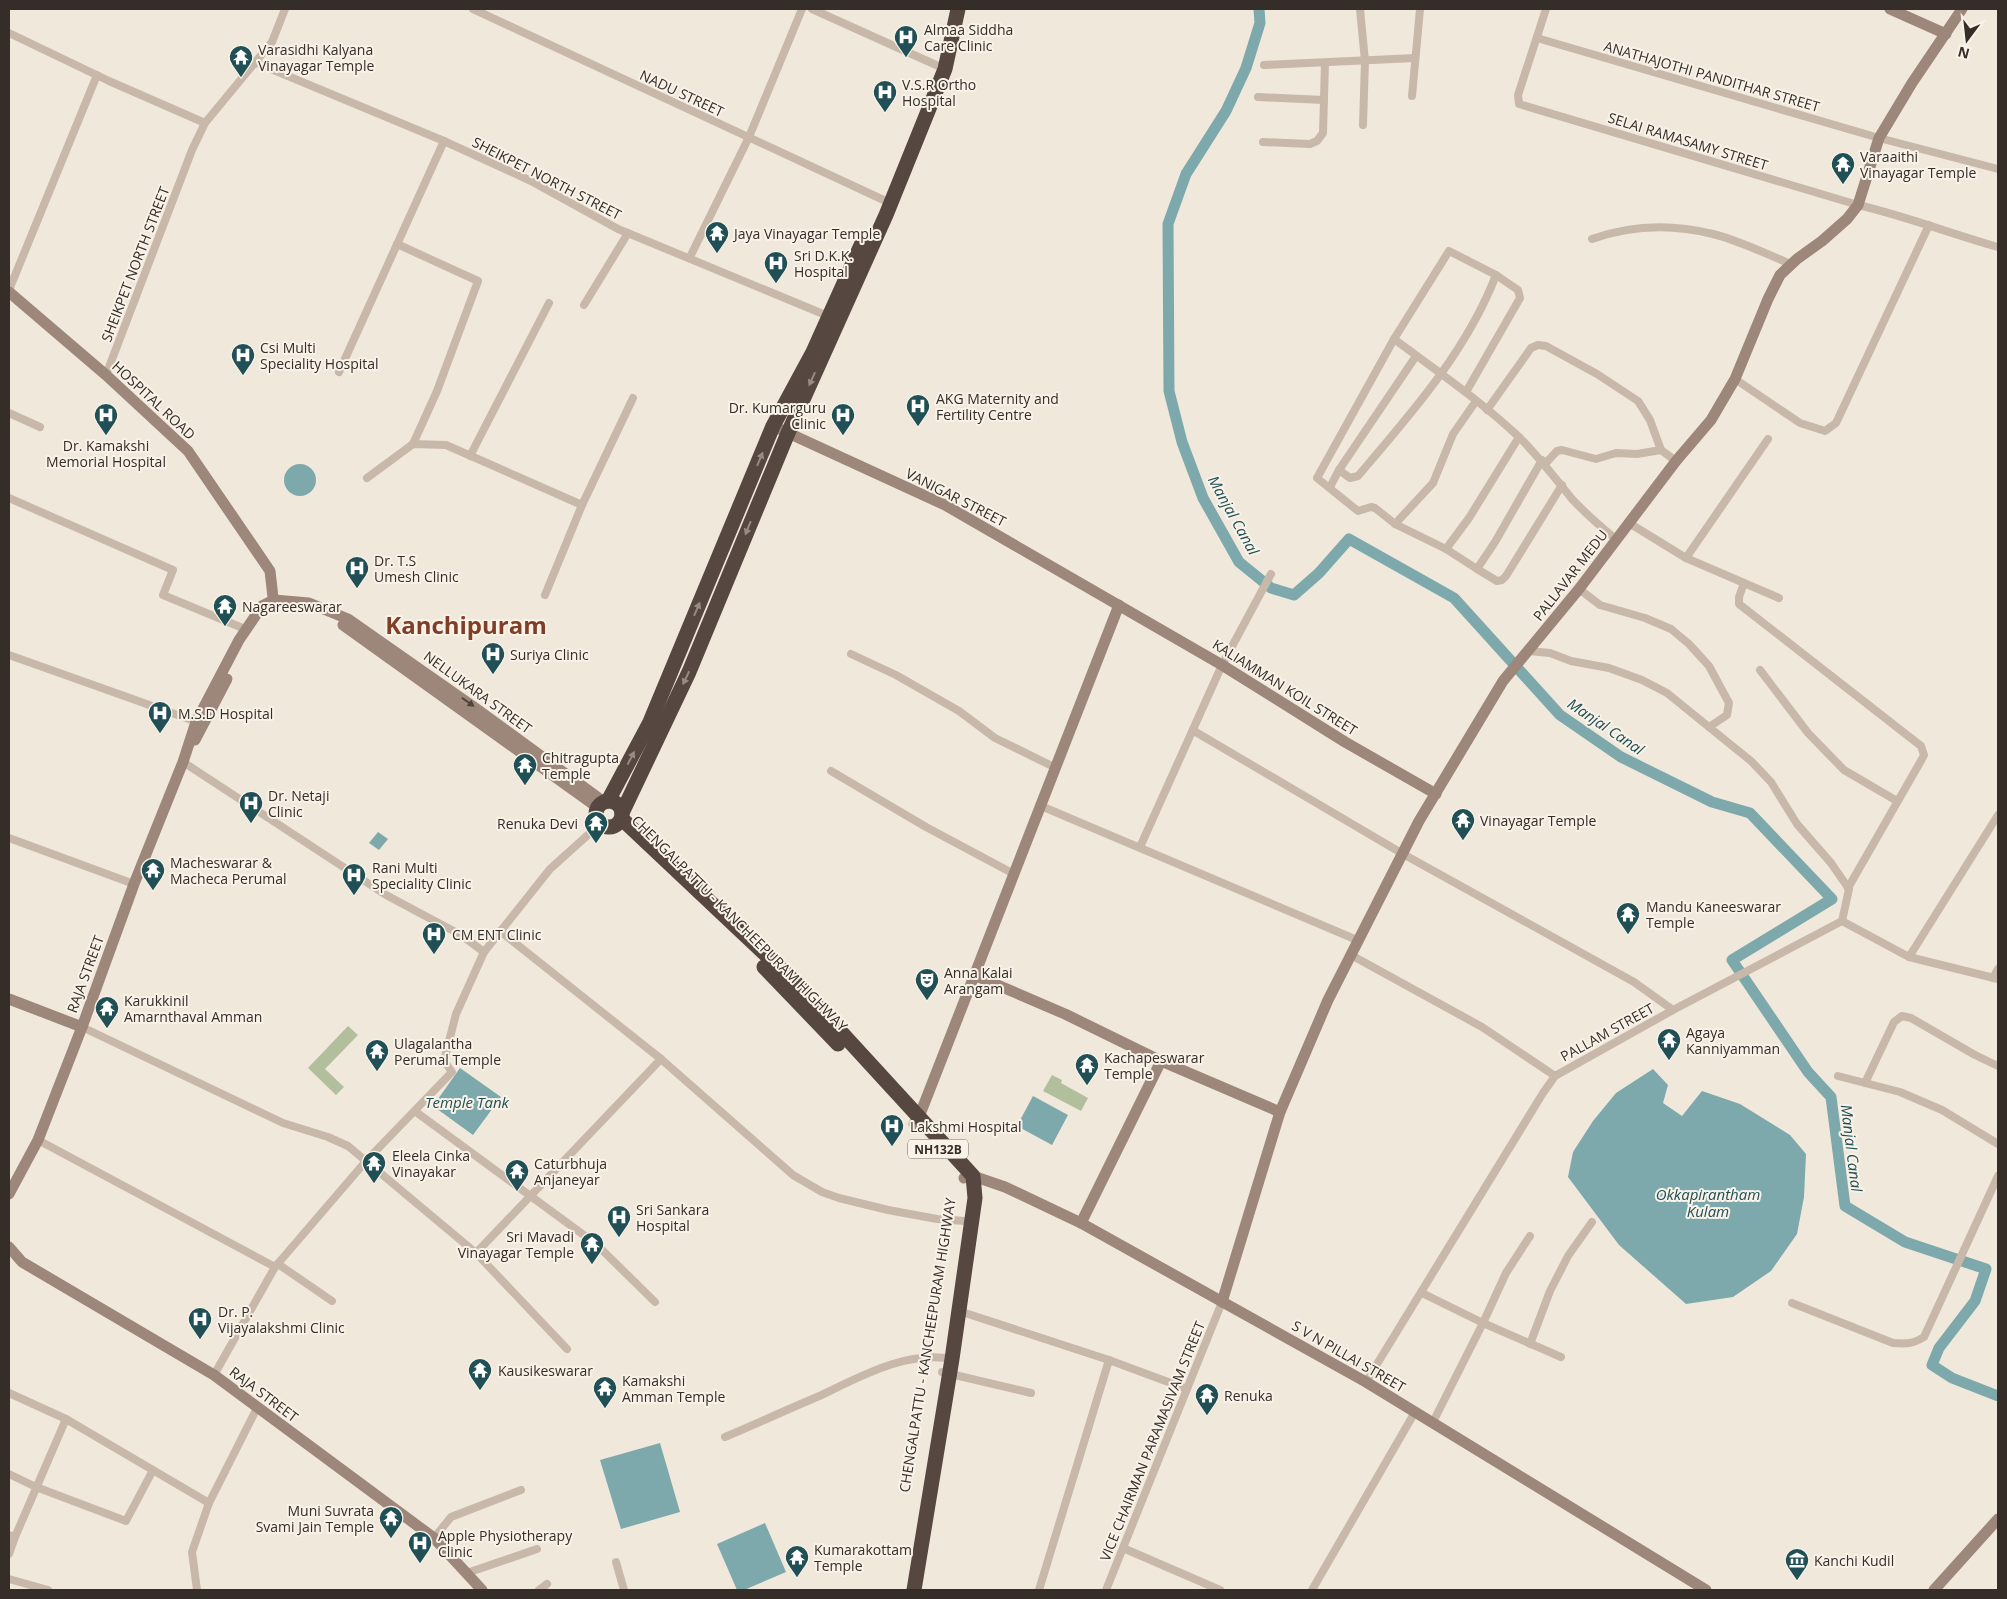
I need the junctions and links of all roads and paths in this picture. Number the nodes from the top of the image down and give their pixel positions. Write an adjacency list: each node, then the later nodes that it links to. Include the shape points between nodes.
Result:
1 (285, 9): 17 (street, SHEIKPET NORTH STREET, via 272,42)
2 (473, 9): 27 (street, NADU STREET)
3 (802, 9): 27 (street)
4 (812, 9): 20 (street)
5 (950, 9): 20 (highway)
6 (958, 9): 20 (highway)
7 (1360, 9): 16 (street)
8 (1420, 9): 15 (street)
9 (1546, 9): 14 (street)
10 (1890, 9): 13 (street)
11 (1962, 9): 13 (street)
12 (9, 33): 21 (street)
13 (1946, 34): 28 (street)
14 (1537, 38): 28 (street, ANATHAJOTHI PANDITHAR STREET); 33 (street, SELAI RAMASAMY STREET, via 1518,95 1519,104)
15 (1415, 58): 16 (street); 22 (street)
16 (1365, 61): 18 (street); 26 (street)
17 (254, 62): 25 (street, SHEIKPET NORTH STREET); 29 (street, SHEIKPET NORTH STREET)
18 (1325, 63): 19 (street); 24 (street)
19 (1264, 64)
20 (941, 68): 32 (highway)
21 (97, 75): 25 (street); 42 (street)
22 (1412, 96)
23 (1258, 97): 24 (street)
24 (1324, 100): 30 (street, via 1323,133 1317,141 1310,144)
25 (205, 123): 50 (street, SHEIKPET NORTH STREET)
26 (1364, 125)
27 (749, 138): 32 (street, NADU STREET); 39 (street)
28 (1880, 138): 31 (street, ANATHAJOTHI PANDITHAR STREET); 33 (street)
29 (444, 141): 35 (street, SHEIKPET NORTH STREET, via 531,181); 37 (street)
30 (1263, 142)
31 (1998, 169)
32 (886, 201): 45 (highway); 59 (highway, one-way to 59)
33 (1858, 205): 34 (street); 40 (street, PALLAVAR MEDU, via 1847,219)
34 (1929, 225): 38 (street); 51 (street, via 1836,423 1825,431 1800,423)
35 (628, 233): 39 (street, SHEIKPET NORTH STREET); 44 (street)
36 (1592, 239): 40 (street, via 1615,231 1668,227 1713,234)
37 (396, 244): 48 (street); 62 (street, via 478,281 437,391)
38 (1998, 247)
39 (690, 257): 45 (street, SHEIKPET NORTH STREET)
40 (1791, 264): 51 (street, PALLAVAR MEDU, via 1780,275 1768,299)
41 (1496, 275): 46 (street, via 1449,251); 49 (street, via 1488,298); 52 (street, via 1518,290 1520,298)
42 (9, 291): 50 (street, HOSPITAL ROAD)
43 (549, 303): 64 (street)
44 (584, 306)
45 (828, 316): 57 (highway)
46 (1394, 339): 47 (street); 70 (street, via 1317,475)
47 (1416, 356): 49 (street); 67 (street)
48 (339, 372)
49 (1442, 374): 52 (street); 67 (street, via 1358,476 1350,478)
50 (106, 375): 84 (street, HOSPITAL ROAD, via 188,451 270,571)
51 (1735, 379): 65 (street, PALLAVAR MEDU, via 1711,420)
52 (1466, 392): 54 (street)
53 (633, 398): 72 (street)
54 (1476, 401): 55 (street); 74 (street, via 1453,434 1438,476)
55 (1487, 410): 60 (street); 63 (street, via 1531,348 1546,346 1638,400 1650,420)
56 (9, 413): 58 (street)
57 (774, 426): 59 (street, VANIGAR STREET); 100 (highway, one-way to 57, via 650,722)
58 (40, 428)
59 (788, 433): 85 (street, VANIGAR STREET, via 945,505); 103 (highway, one-way to 103, via 689,672)
60 (1518, 437): 66 (street); 76 (street, via 1470,518)
61 (1768, 439): 77 (street)
62 (413, 444): 64 (street, via 446,445); 68 (street)
63 (1661, 450): 65 (street); 66 (street, via 1616,453 1596,459 1562,450)
64 (470, 456): 72 (street)
65 (1676, 461): 73 (street, PALLAVAR MEDU)
66 (1544, 462): 69 (street); 78 (street)
67 (1339, 470): 70 (street)
68 (367, 478)
69 (1562, 485): 75 (street, via 1594,522); 78 (street, via 1506,576 1497,581)
70 (1330, 487): 74 (street, via 1358,511 1375,508)
71 (9, 498): 86 (street, via 173,570 163,595)
72 (582, 505): 82 (street)
73 (1629, 523): 75 (street, PALLAVAR MEDU); 77 (street)
74 (1395, 524): 76 (street)
75 (1617, 540): 81 (street, PALLAVAR MEDU)
76 (1446, 550): 78 (street)
77 (1686, 558): 80 (street)
78 (1477, 570)
79 (1271, 574): 90 (street)
80 (1744, 583): 83 (street); 99 (street, via 1739,597 1742,607 1921,746 1924,754)
81 (1579, 589): 87 (street, PALLAVAR MEDU); 93 (street, via 1600,605 1671,629 1689,644 1709,666 1729,703 1727,715)
82 (545, 595)
83 (1779, 598)
84 (274, 604): 86 (street, RAJA STREET, via 262,606); 92 (street, RAJA STREET, via 256,625); 100 (street, NELLUKARA STREET, via 301,609 344,625)
85 (1119, 605): 90 (street, KALIAMMAN KOIL STREET); 96 (street)
86 (245, 630): 92 (street, RAJA STREET)
87 (1529, 651): 93 (street, via 1609,668 1642,680 1667,693); 98 (street, PALLAVAR MEDU, via 1503,681)
88 (851, 654): 96 (street, via 896,675 959,711 996,738)
89 (9, 655): 92 (street)
90 (1222, 665): 94 (street); 98 (street, KALIAMMAN KOIL STREET)
91 (1760, 670): 99 (street, via 1808,733 1844,770)
92 (200, 723): 95 (street, RAJA STREET)
93 (1709, 727): 110 (street, via 1771,782 1797,824)
94 (1194, 731): 106 (street); 107 (street)
95 (183, 762): 109 (street, RAJA STREET); 114 (street, via 386,895 461,935)
96 (1056, 768): 101 (street)
97 (831, 771): 108 (street)
98 (1436, 794): 107 (street, PALLAVAR MEDU)
99 (1897, 801): 110 (street)
100 (603, 803): 103 (highway, via 616,803); 104 (highway, via 595,816)
101 (1041, 806): 106 (street); 108 (street)
102 (1998, 815): 116 (street)
103 (620, 819): 104 (highway, via 607,828); 131 (highway, CHENGALPATTU - KANCHEEPURAM HIGHWAY / NH132B)
104 (600, 824): 112 (street, via 550,869)
105 (9, 838): 109 (street)
106 (1140, 847): 113 (street)
107 (1403, 854): 113 (street, PALLAVAR MEDU); 121 (street, via 1634,982)
108 (1014, 874): 118 (street)
109 (134, 884): 122 (street, RAJA STREET)
110 (1848, 888): 111 (street)
111 (1842, 921): 116 (street); 121 (street, PALLAM STREET)
112 (500, 931): 114 (street); 123 (street)
113 (1357, 940): 115 (street, PALLAVAR MEDU)
114 (484, 952): 129 (street, via 456,1014 444,1061 452,1072)
115 (1351, 955): 126 (street, via 1482,1026); 130 (street, PALLAVAR MEDU)
116 (1909, 957): 119 (street)
117 (1998, 969): 119 (street)
118 (974, 975): 124 (street, via 1066,1014); 131 (street)
119 (1995, 979)
120 (9, 999): 122 (street)
121 (1673, 1010): 126 (street, PALLAM STREET)
122 (82, 1027): 132 (street, RAJA STREET); 134 (street, via 283,1123 348,1146)
123 (661, 1059): 139 (street); 141 (street, via 793,1175 822,1192 888,1210)
124 (1161, 1061): 130 (street); 143 (street)
125 (1998, 1066): 128 (street, via 1902,1016 1894,1022)
126 (1555, 1076): 148 (street, PALLAM STREET)
127 (1838, 1076): 128 (street)
128 (1865, 1083): 133 (street, via 1900,1092 1942,1110)
129 (416, 1112): 134 (street); 139 (street)
130 (1280, 1112): 151 (street, PALLAVAR MEDU)
131 (916, 1120): 136 (highway, NH132B)
132 (38, 1140): 138 (street, RAJA STREET); 147 (street)
133 (1998, 1144)
134 (366, 1161): 146 (street); 147 (street)
135 (1998, 1176): 152 (street, via 1920,1340 1894,1343)
136 (968, 1177): 137 (street, S V N PILLAI STREET); 140 (highway, NH132B); 141 (highway, CHENGALPATTU - KANCHEEPURAM HIGHWAY / NH132B)
137 (1005, 1187): 140 (street, via 991,1187); 143 (street, S V N PILLAI STREET)
138 (9, 1194)
139 (529, 1196): 146 (street); 150 (street, via 596,1244)
140 (975, 1198): 153 (highway, NH132B)
141 (965, 1221): 159 (highway, CHENGALPATTU - KANCHEEPURAM HIGHWAY / NH132B)
142 (1592, 1222): 155 (street, via 1568,1256 1550,1291)
143 (1080, 1223): 151 (street, S V N PILLAI STREET)
144 (1530, 1236): 154 (street, via 1506,1273)
145 (9, 1247): 160 (street, RAJA STREET, via 22,1262)
146 (476, 1252): 156 (street)
147 (276, 1265): 149 (street); 160 (street)
148 (1422, 1293): 154 (street); 161 (street, PALLAM STREET)
149 (332, 1301)
150 (655, 1302)
151 (1222, 1302): 161 (street, S V N PILLAI STREET); 162 (street, VICE CHAIRMAN PARAMASIVAM STREET)
152 (1792, 1303)
153 (959, 1311): 158 (street); 159 (highway, NH132B)
154 (1483, 1324): 155 (street); 168 (street)
155 (1530, 1344): 157 (street)
156 (567, 1350)
157 (1561, 1357)
158 (1109, 1360): 162 (street); 192 (street)
159 (947, 1366): 164 (street); 169 (street, via 916,1359 878,1370); 190 (highway, CHENGALPATTU - KANCHEEPURAM HIGHWAY / NH132B); 191 (highway, NH132B)
160 (214, 1375): 165 (street, RAJA STREET)
161 (1366, 1382): 166 (street, S V N PILLAI STREET)
162 (1187, 1389): 178 (street, VICE CHAIRMAN PARAMASIVAM STREET)
163 (9, 1393): 167 (street)
164 (1031, 1393)
165 (257, 1408): 174 (street); 177 (street, RAJA STREET)
166 (1415, 1412): 168 (street, S V N PILLAI STREET); 195 (street)
167 (66, 1419): 170 (street); 172 (street)
168 (1432, 1422): 196 (street, S V N PILLAI STREET)
169 (725, 1438)
170 (153, 1470): 172 (street, via 126,1521); 174 (street)
171 (9, 1474): 172 (street)
172 (36, 1487): 176 (street)
173 (521, 1490): 177 (street, via 451,1517)
174 (209, 1503): 186 (street, via 192,1552)
175 (1998, 1519): 197 (street)
176 (12, 1536): 180 (street)
177 (434, 1538): 182 (street, RAJA STREET)
178 (1123, 1548): 193 (street, VICE CHAIRMAN PARAMASIVAM STREET); 194 (street)
179 (537, 1549): 182 (street)
180 (9, 1554)
181 (616, 1562): 189 (street)
182 (467, 1573): 187 (street, RAJA STREET)
183 (9, 1579): 185 (street)
184 (547, 1584): 188 (street)
185 (48, 1590)
186 (197, 1590)
187 (482, 1590)
188 (539, 1590)
189 (624, 1590)
190 (905, 1590)
191 (914, 1590)
192 (1039, 1590)
193 (1106, 1590)
194 (1220, 1590)
195 (1312, 1590)
196 (1706, 1590)
197 (1934, 1590)

